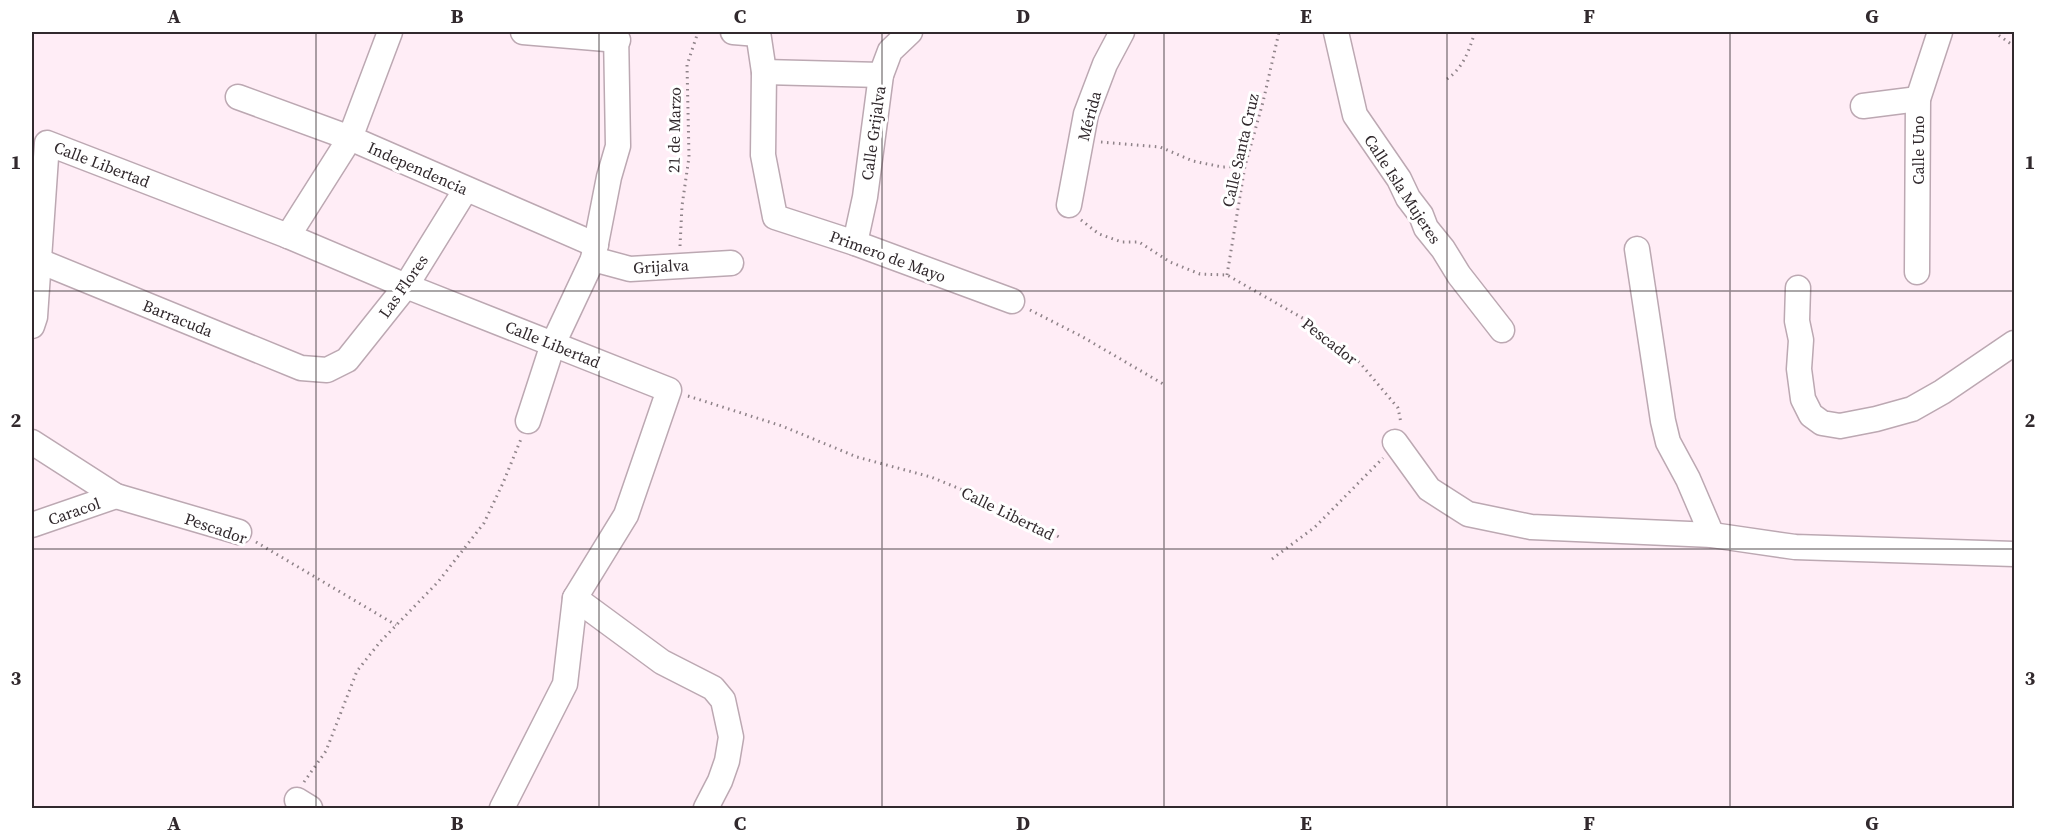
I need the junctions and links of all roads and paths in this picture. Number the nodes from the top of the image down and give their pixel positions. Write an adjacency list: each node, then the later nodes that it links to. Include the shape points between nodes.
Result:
1 (390, 32): 21 (street)
2 (523, 32): 13 (street)
3 (698, 32): 32 (path, 21 de Marzo, via 687,65 689,157 679,238)
4 (733, 32): 12 (street)
5 (910, 32): 16 (street, Calle Grijalva, via 890,51)
6 (1122, 32): 22 (street, Mérida, via 1086,114)
7 (1279, 32): 23 (path, Calle Santa Cruz)
8 (1336, 32): 39 (street, Calle Isla Mujeres, via 1355,115 1399,179 1426,228)
9 (1475, 32): 17 (path, via 1467,56)
10 (1940, 32): 19 (street, Calle Uno)
11 (1994, 32): 14 (path)
12 (758, 33): 15 (street, Primero de Mayo)
13 (617, 36): 29 (street, via 618,146)
14 (2014, 46)
15 (764, 72): 16 (street); 27 (street, Primero de Mayo, via 763,155 775,217)
16 (881, 75): 27 (street, Calle Grijalva)
17 (1448, 80)
18 (238, 97): 21 (street, Independencia)
19 (1918, 99): 20 (street); 33 (street, Calle Uno)
20 (1863, 106)
21 (350, 138): 24 (street, Independencia); 26 (street)
22 (1082, 141): 23 (path, via 1160,147 1193,161 1222,167); 25 (street, Mérida)
23 (1245, 166): 34 (path, Calle Santa Cruz)
24 (466, 189): 29 (street, Independencia); 35 (street, Las Flores)
25 (1068, 205): 34 (path, Pescador, via 1099,234 1122,242 1140,242 1170,262 1200,274)
26 (288, 237): 30 (street, Calle Libertad, via 47,143); 35 (street, Calle Libertad)
27 (855, 243): 37 (street, Primero de Mayo)
28 (1637, 249): 51 (street, via 1668,442)
29 (594, 252): 32 (street, Grijalva, via 630,269); 41 (street)
30 (35, 260): 38 (street); 42 (street, Barracuda, via 301,368)
31 (731, 263): 32 (street, Grijalva)
32 (681, 266)
33 (1917, 272)
34 (1227, 275): 47 (path, Pescador, via 1313,324 1360,363 1398,408 1401,426)
35 (406, 286): 41 (street, Calle Libertad); 42 (street, Las Flores, via 347,360)
36 (1798, 288): 40 (street, via 1798,369 1803,399 1811,415 1822,423 1840,426 1912,410)
37 (1012, 301): 43 (path)
38 (32, 326)
39 (1502, 330)
40 (2014, 343)
41 (553, 344): 44 (street, Calle Libertad); 45 (street)
42 (327, 370)
43 (1165, 385)
44 (669, 390): 52 (path, Calle Libertad, via 782,426 857,457 931,477 999,505); 55 (street, via 626,515)
45 (528, 421): 56 (path, via 484,523 438,582)
46 (32, 442): 48 (street, Pescador)
47 (1395, 442): 51 (street, via 1429,489 1468,514 1531,527); 54 (path, via 1315,527)
48 (116, 496): 49 (street, Caracol); 50 (street, Pescador)
49 (32, 525)
50 (239, 532): 56 (path, Pescador)
51 (1712, 535): 53 (street, via 1795,547)
52 (1061, 538)
53 (2014, 554)
54 (1272, 559)
55 (575, 598): 58 (street, via 565,684); 59 (street, via 663,662 712,688 723,699 731,737 720,781)
56 (396, 625): 57 (path, via 357,671 326,751 305,780)
57 (303, 805)
58 (502, 808)
59 (706, 808)

